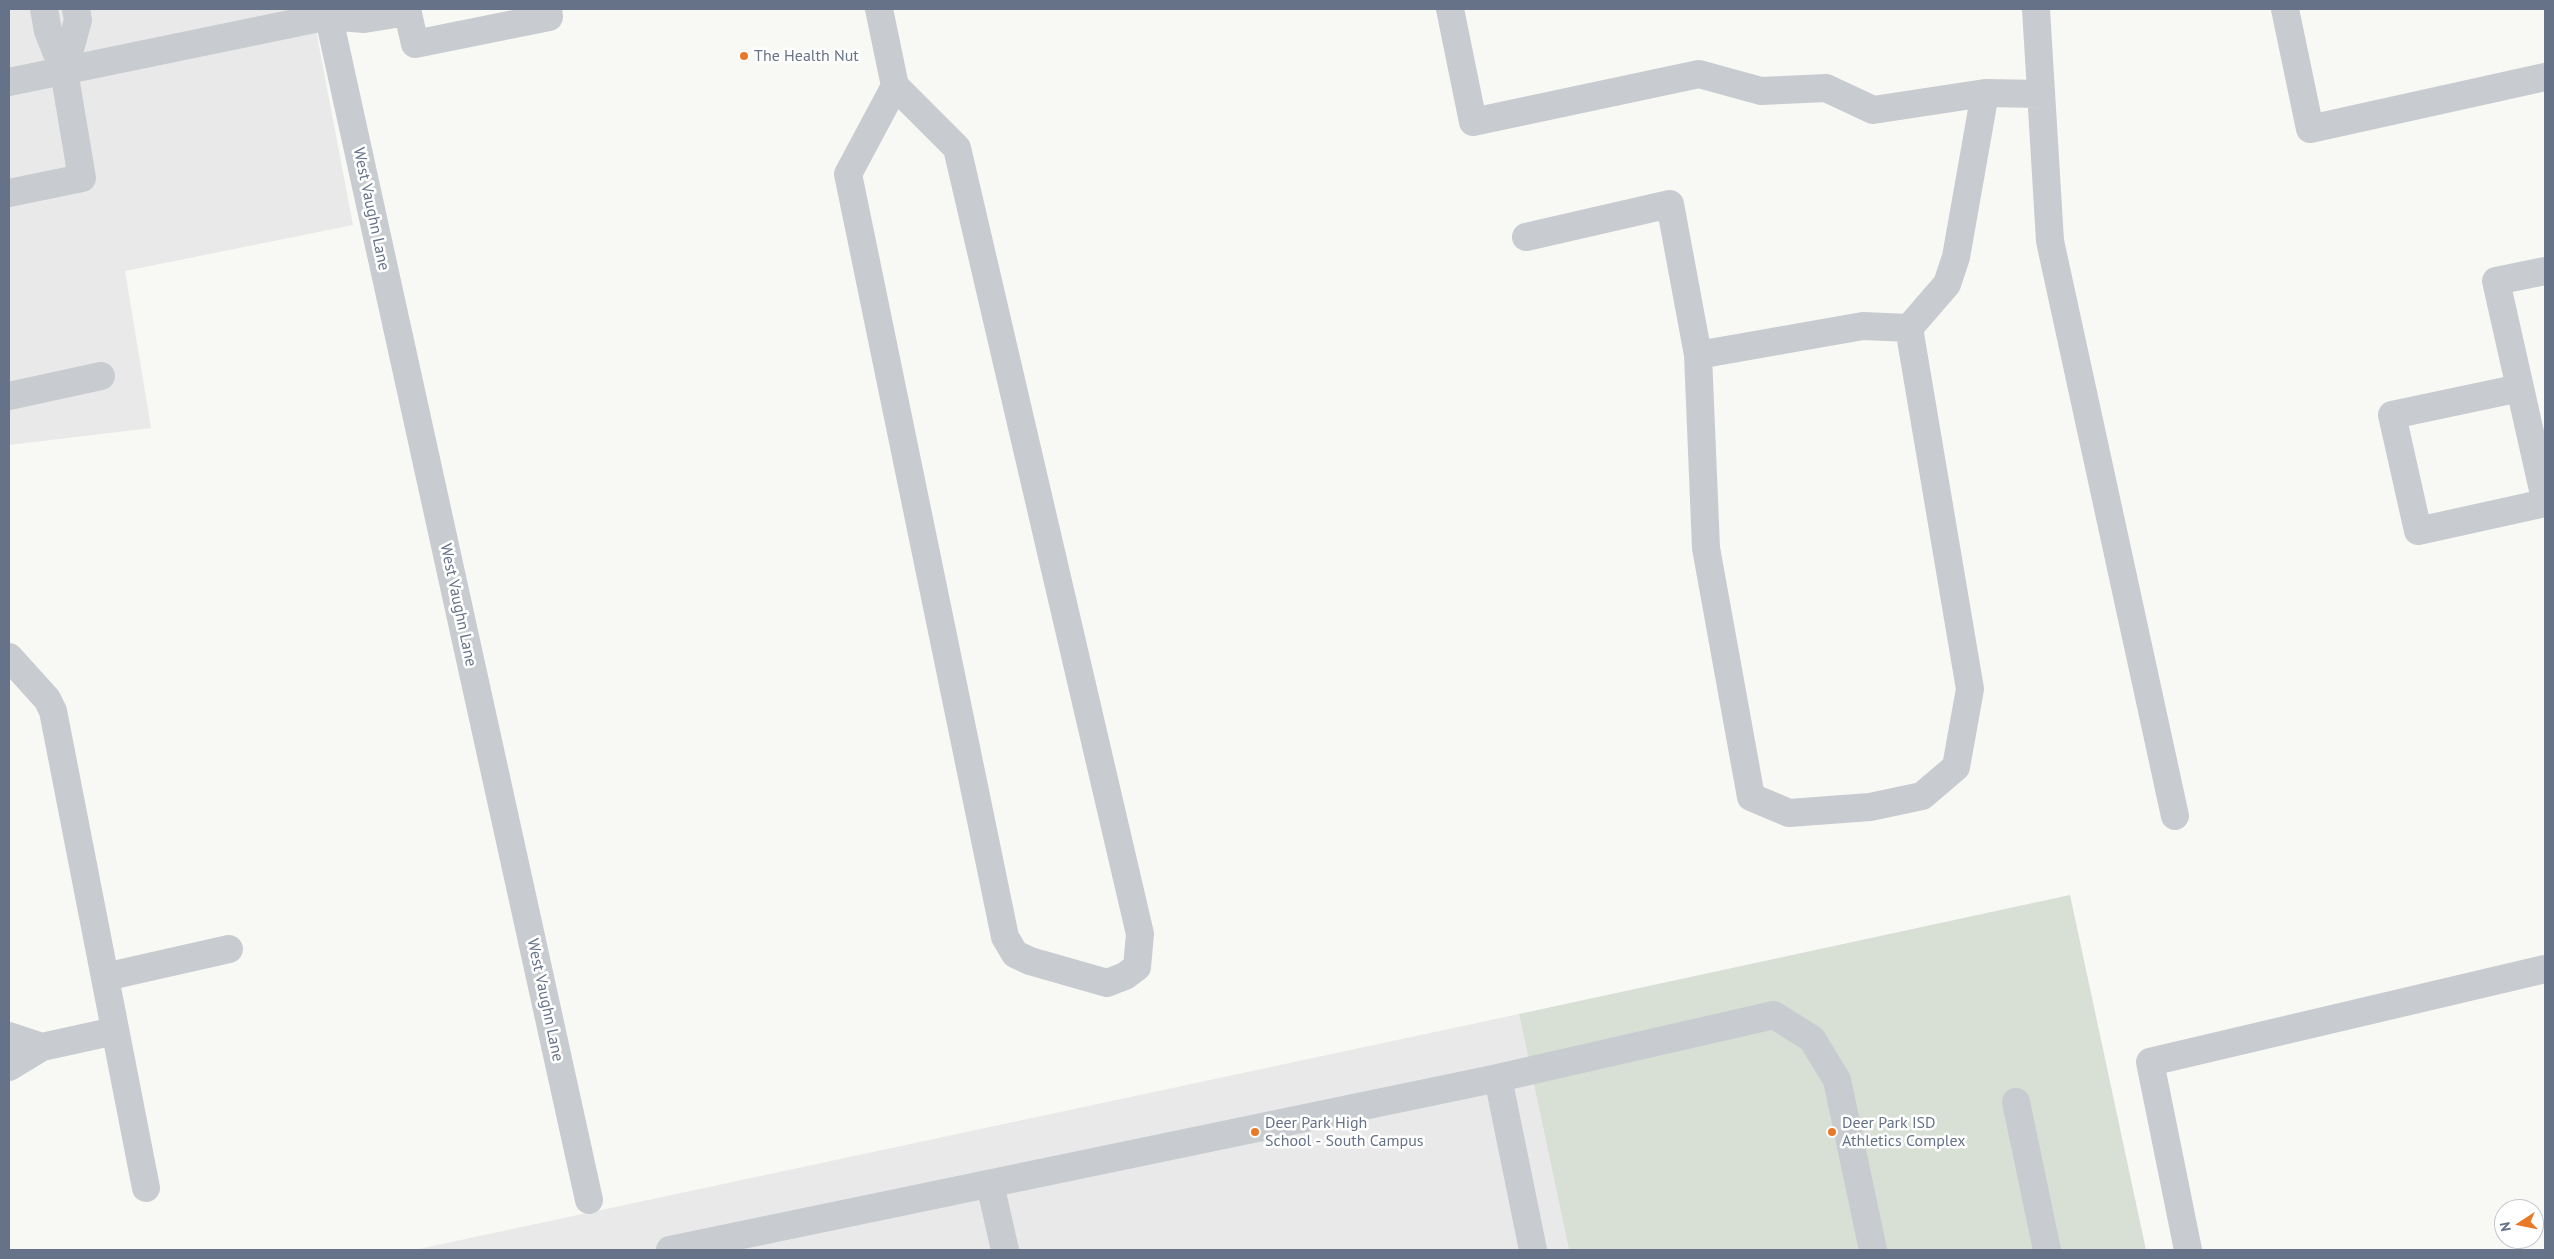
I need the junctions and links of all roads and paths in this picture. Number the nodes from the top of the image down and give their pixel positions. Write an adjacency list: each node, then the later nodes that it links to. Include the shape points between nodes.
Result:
1 (44, 9): 10 (street, via 48,31)
2 (76, 9): 10 (street, via 78,20)
3 (548, 9): 8 (street, via 549,17 415,44)
4 (879, 9): 13 (street)
5 (1450, 9): 14 (street, via 1473,122 1699,74 1761,91 1826,88 1872,110)
6 (2036, 9): 15 (street)
7 (2285, 9): 11 (street, via 2310,129)
8 (408, 10): 9 (street, via 364,19)
9 (328, 12): 10 (street); 39 (street, West Vaughn Lane)
10 (64, 70): 12 (street); 16 (street, via 82,178)
11 (2545, 77)
12 (9, 82)
13 (896, 86): 13 (street, via 957,148 1140,934 1137,967 1126,976 1107,983 1030,961 1015,954 1005,937 848,174)
14 (1985, 93): 15 (street); 19 (street, via 1956,257 1947,284)
15 (2041, 94): 27 (street, via 2050,241)
16 (9, 193)
17 (1526, 237): 20 (street, via 1670,204)
18 (2545, 271): 22 (street, via 2496,281)
19 (1909, 328): 20 (street, via 1863,326); 20 (street, via 1970,689 1956,767 1922,796 1870,807 1789,813 1751,797 1706,548)
20 (1698, 355)
21 (101, 376): 23 (street)
22 (2520, 388): 24 (street); 25 (street, via 2392,415 2418,531)
23 (9, 396)
24 (2545, 499)
25 (2545, 503)
26 (9, 657): 30 (street, via 47,699 53,711)
27 (2174, 816)
28 (229, 949): 30 (street)
29 (2545, 969): 45 (street, via 2150,1062)
30 (105, 977): 31 (street)
31 (115, 1031): 33 (street); 38 (street)
32 (9, 1036): 33 (street)
33 (42, 1047): 34 (street)
34 (9, 1067)
35 (1498, 1078): 37 (street); 42 (street); 43 (street, via 1774,1015 1812,1039 1838,1080)
36 (2016, 1102): 44 (street)
37 (990, 1184): 40 (street); 41 (street)
38 (146, 1188)
39 (589, 1200)
40 (683, 1249)
41 (1005, 1250)
42 (1533, 1250)
43 (1873, 1250)
44 (2047, 1250)
45 (2188, 1250)

